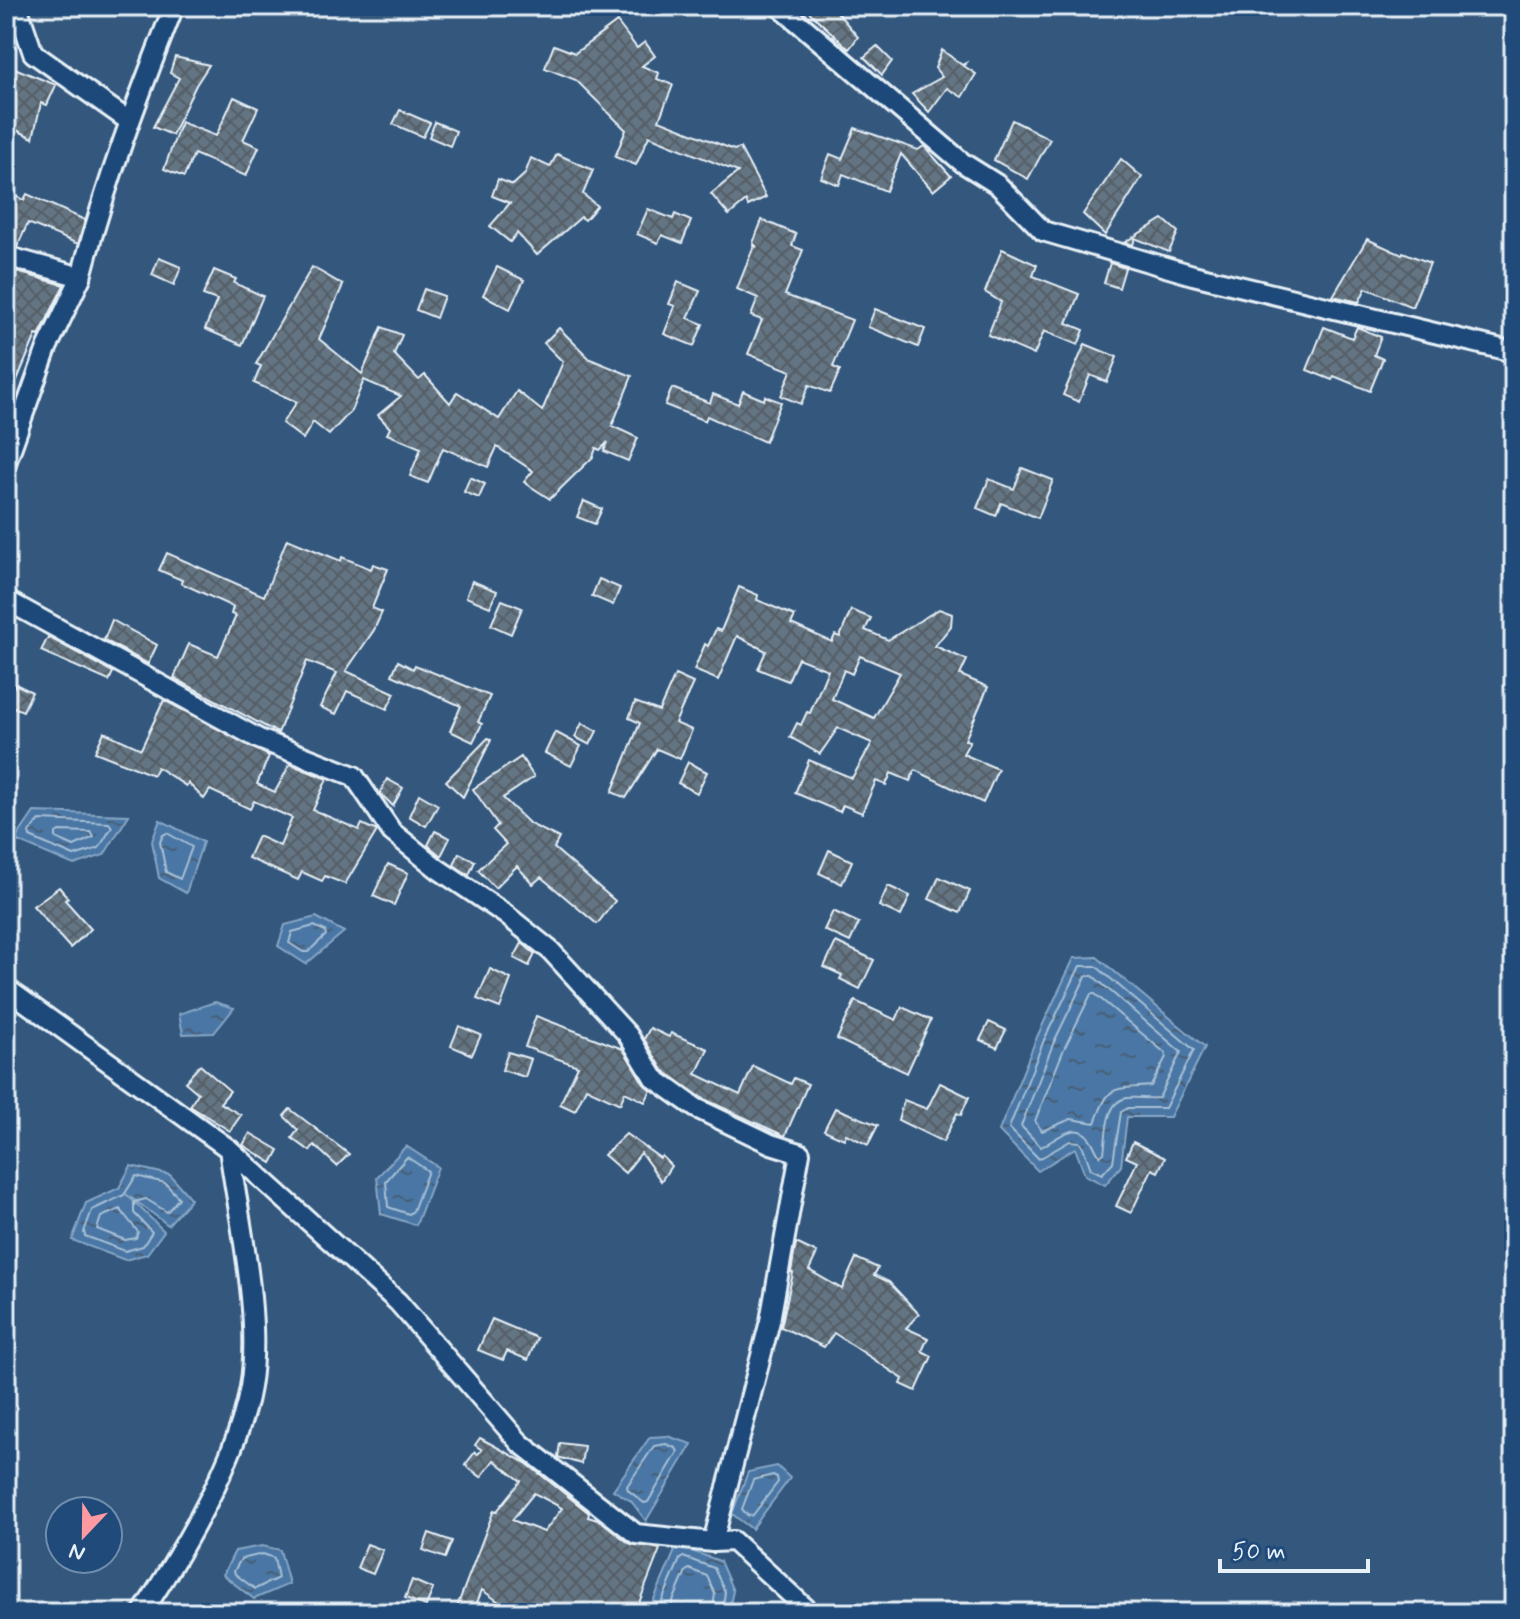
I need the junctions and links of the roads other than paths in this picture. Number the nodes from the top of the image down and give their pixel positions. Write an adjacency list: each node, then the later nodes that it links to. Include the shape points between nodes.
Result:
1 (17, 6): 4 (street, via 33,53)
2 (174, 6): 4 (street)
3 (779, 6): 7 (street, via 963,163 998,185 1043,231 1193,275)
4 (129, 121): 6 (street)
5 (6, 256): 6 (street)
6 (81, 277): 8 (street, via 47,348)
7 (1514, 352)
8 (6, 463)
9 (6, 600): 12 (street, via 259,739 354,776 392,832 551,951 628,1035 654,1078 696,1108 800,1153 770,1321)
10 (6, 988): 11 (street)
11 (229, 1149): 12 (street, via 398,1302 520,1443 636,1534); 13 (street, via 253,1318 250,1387 233,1443 199,1520)
12 (713, 1542): 14 (street, via 733,1541)
13 (142, 1613)
14 (811, 1613)

